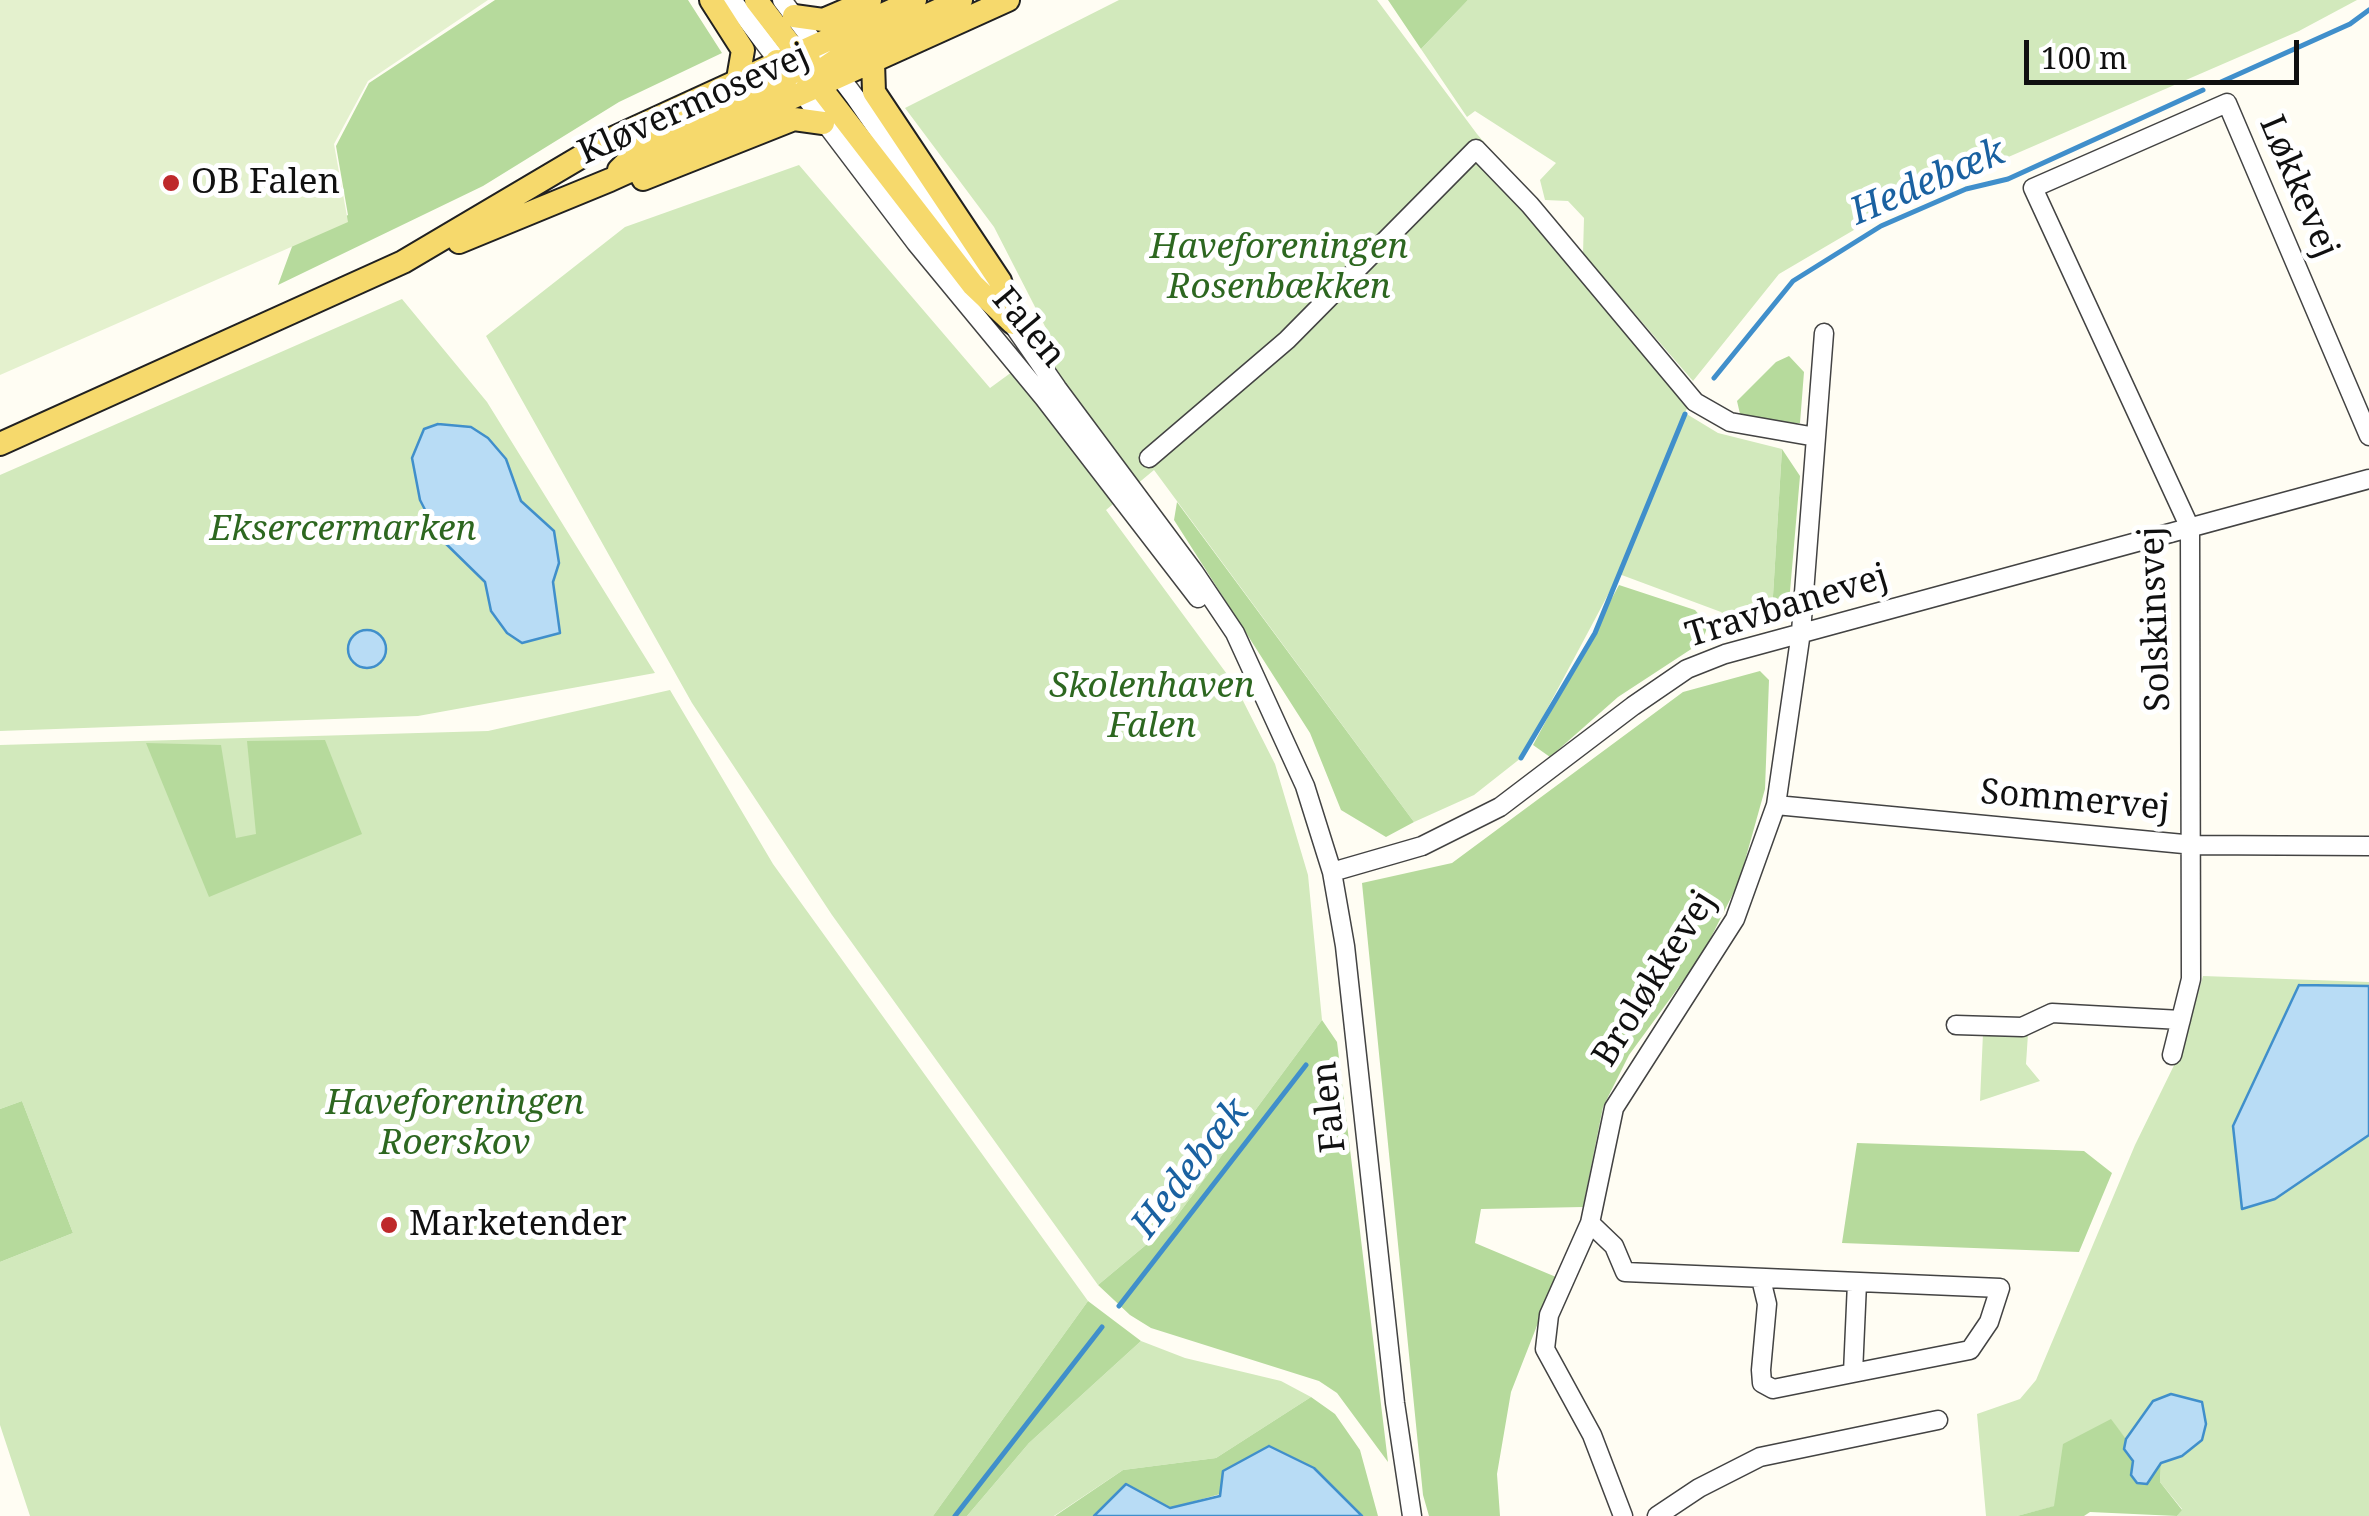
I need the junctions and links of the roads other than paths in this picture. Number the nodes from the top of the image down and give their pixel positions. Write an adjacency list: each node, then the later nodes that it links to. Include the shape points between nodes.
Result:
1 (711, 0): 11 (main road, via 743,50)
2 (732, 0): 10 (street, Falen)
3 (756, 0): 10 (main road)
4 (870, 0): 8 (main road, via 823,20)
5 (915, 0): 10 (main road, Kløvermosevej)
6 (962, 0): 10 (main road)
7 (1008, 0): 9 (main road, Kløvermosevej)
8 (788, 8): 10 (street, Falen)
9 (873, 62): 10 (main road, Kløvermosevej); 16 (main road, via 874,92 1000,281)
10 (809, 69): 11 (main road, Kløvermosevej); 12 (street, Falen); 13 (main road, Kløvermosevej); 16 (main road, via 974,286)
11 (738, 78): 15 (main road, Kløvermosevej, via 611,139)
12 (823, 123): 13 (main road, via 794,119 651,178); 25 (street, Falen, via 1184,579)
13 (610, 180): 15 (main road, Kløvermosevej)
14 (2033, 188): 18 (street, Løkkevej, via 2226,103); 23 (street, Solskinsvej)
15 (404, 262): 20 (main road, Kløvermosevej)
16 (1013, 322): 25 (street, Falen, via 1235,633)
17 (1824, 333): 19 (street, Broløkkevej)
18 (2369, 436)
19 (1816, 438): 21 (street, via 1730,422 1694,402 1476,149 1295,332); 24 (street, Broløkkevej)
20 (0, 444)
21 (1149, 458)
22 (2369, 479): 23 (street, Travbanevej)
23 (2190, 528): 24 (street, Travbanevej); 27 (street, Solskinsvej)
24 (1801, 632): 26 (street, Broløkkevej); 29 (street, Travbanevej, via 1688,669 1500,807 1422,846)
25 (1267, 703): 29 (street, Falen, via 1305,786)
26 (1776, 805): 27 (street, Sommervej); 33 (street, Broløkkevej, via 1735,919 1614,1108)
27 (2194, 845): 28 (street, Sommervej); 30 (street, Solskinsvej, via 2191,978)
28 (2369, 846)
29 (1332, 872): 38 (street, Falen)
30 (2181, 1020): 31 (street, via 2052,1012 2022,1028); 32 (street, Solskinsvej)
31 (1956, 1025)
32 (2172, 1055)
33 (1590, 1223): 34 (street, via 1614,1246 1625,1272); 39 (street, Broløkkevej, via 1549,1315 1545,1349 1592,1435)
34 (1761, 1279): 35 (street); 36 (street, via 1767,1304 1762,1383 1772,1389)
35 (1858, 1283): 36 (street); 36 (street, via 2000,1288 1970,1350)
36 (1853, 1373)
37 (1938, 1420): 40 (street, via 1760,1457)
38 (1412, 1516)
39 (1623, 1516)
40 (1657, 1516)

